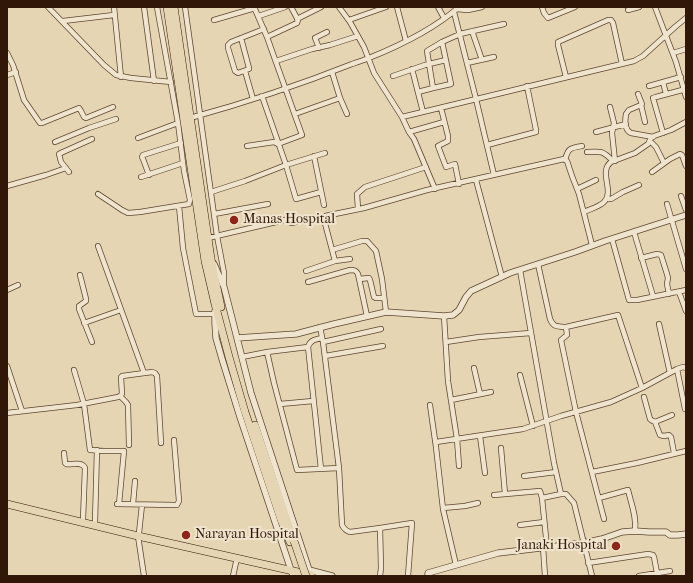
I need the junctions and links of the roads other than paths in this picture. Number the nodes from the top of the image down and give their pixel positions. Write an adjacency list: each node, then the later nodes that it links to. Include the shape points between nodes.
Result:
1 (48, 7): 32 (street)
2 (114, 7): 25 (street)
3 (144, 7): 65 (street)
4 (157, 7): 66 (street)
5 (167, 7): 138 (highway, via 189,148)
6 (174, 7): 91 (highway)
7 (185, 7): 88 (street)
8 (235, 7): 24 (street)
9 (254, 7): 24 (street); 26 (street)
10 (285, 7): 26 (street)
11 (291, 7): 29 (street)
12 (321, 7): 29 (street)
13 (339, 7): 31 (street)
14 (386, 7): 31 (street)
15 (397, 7): 42 (street)
16 (438, 7): 27 (street)
17 (482, 7): 22 (street)
18 (542, 7): 19 (street, via 548,18)
19 (575, 7)
20 (639, 7): 23 (street)
21 (655, 7): 38 (street)
22 (456, 9): 27 (street); 37 (street)
23 (628, 10)
24 (237, 13): 30 (street)
25 (114, 15): 32 (street); 62 (street)
26 (259, 16): 34 (street)
27 (444, 18): 42 (street)
28 (686, 18): 38 (street)
29 (297, 19): 40 (street, via 295,25)
30 (214, 20)
31 (348, 20): 39 (street)
32 (62, 22): 62 (street, via 110,71)
33 (504, 24): 35 (street)
34 (264, 29): 40 (street); 41 (street)
35 (472, 31): 37 (street); 51 (street)
36 (327, 32): 44 (street, via 315,38)
37 (460, 34): 43 (street); 53 (street)
38 (666, 35): 47 (street); 55 (street, via 639,58)
39 (358, 36): 44 (street); 49 (street)
40 (267, 37): 52 (street)
41 (241, 38): 57 (street, via 249,68); 57 (street, via 229,43 228,48 235,71)
42 (406, 41): 49 (street)
43 (442, 42): 50 (street); 54 (street, via 427,50)
44 (319, 48): 52 (street)
45 (686, 49): 47 (street)
46 (7, 53): 58 (street)
47 (673, 53): 64 (street)
48 (494, 57): 51 (street)
49 (369, 58): 59 (street); 89 (street, via 374,73)
50 (446, 60): 54 (street); 71 (street, via 452,84)
51 (482, 60): 53 (street)
52 (276, 61): 70 (street)
53 (467, 63): 80 (street)
54 (429, 64): 56 (street); 71 (street)
55 (622, 64): 63 (street); 63 (street, via 613,23 608,20 558,42)
56 (412, 69): 61 (street); 73 (street)
57 (245, 71): 79 (street)
58 (16, 72): 60 (street); 90 (street, via 24,100 40,123 79,108)
59 (332, 72): 70 (street); 78 (street)
60 (7, 75)
61 (393, 76)
62 (121, 77): 65 (street)
63 (566, 77): 68 (street)
64 (681, 77): 67 (street); 72 (street)
65 (154, 81): 66 (street)
66 (171, 82): 96 (street)
67 (663, 82): 69 (street); 75 (street)
68 (527, 86): 80 (street); 109 (street, via 536,132)
69 (650, 86)
70 (286, 88): 76 (street); 86 (street)
71 (433, 88): 73 (street)
72 (685, 89): 75 (street); 77 (street)
73 (418, 92): 85 (street)
74 (638, 94): 81 (street, via 642,102)
75 (666, 94): 102 (street, via 654,98)
76 (262, 96): 79 (street); 108 (street)
77 (686, 97)
78 (340, 98): 86 (street); 87 (street)
79 (253, 99): 88 (street)
80 (476, 99): 84 (street); 109 (street)
81 (640, 105): 94 (street); 97 (street, via 626,114)
82 (113, 107): 90 (street)
83 (610, 107): 98 (street)
84 (440, 108): 85 (street); 93 (street)
85 (423, 112): 89 (street)
86 (295, 114): 108 (street, via 302,135)
87 (347, 114)
88 (200, 115): 91 (street); 133 (street)
89 (402, 117): 100 (street)
90 (85, 118): 99 (street)
91 (190, 118): 152 (highway)
92 (116, 119): 99 (street)
93 (444, 122): 100 (street); 128 (street, via 448,141 438,146 446,167 455,164)
94 (645, 122)
95 (686, 122): 102 (street)
96 (178, 123): 103 (street); 107 (street)
97 (626, 124): 98 (street); 105 (street, via 628,132)
98 (613, 127): 101 (street); 116 (street)
99 (89, 128): 106 (street)
100 (409, 132): 121 (street)
101 (596, 132)
102 (663, 133): 105 (street)
103 (138, 138)
104 (92, 139): 130 (street, via 59,154 67,170)
105 (651, 139): 116 (street, via 635,153); 118 (street)
106 (55, 142)
107 (181, 143): 117 (street); 123 (street, via 143,155)
108 (278, 144): 110 (street, via 274,142); 119 (street)
109 (487, 145): 124 (street)
110 (247, 146)
111 (582, 146): 115 (street, via 570,149)
112 (587, 152): 116 (street, via 602,152)
113 (325, 153): 114 (street)
114 (314, 156): 119 (street); 134 (street)
115 (565, 160): 124 (street); 132 (street)
116 (614, 161): 137 (street, via 606,168)
117 (183, 162): 123 (street); 138 (street, via 190,200)
118 (664, 162): 120 (street, via 682,154); 122 (street)
119 (286, 165): 133 (street); 134 (street, via 296,199)
120 (686, 166)
121 (426, 167): 131 (street); 143 (street, via 365,187 357,194)
122 (652, 172)
123 (149, 174): 125 (street)
124 (494, 175): 126 (street)
125 (141, 177)
126 (476, 180): 128 (street); 166 (street)
127 (596, 180): 132 (street)
128 (459, 184): 131 (street)
129 (638, 185): 137 (street, via 611,199)
130 (7, 186)
131 (435, 189): 143 (street)
132 (577, 189): 145 (street)
133 (211, 192): 146 (street)
134 (321, 192): 141 (street)
135 (98, 194): 142 (street, via 128,213)
136 (681, 196): 144 (street)
137 (607, 198): 145 (street, via 601,204)
138 (193, 203): 142 (street); 177 (highway)
139 (268, 204): 146 (street)
140 (666, 204): 149 (street)
141 (324, 205)
142 (179, 206): 181 (street, via 182,248 196,314)
143 (358, 209): 148 (street)
144 (686, 210)
145 (584, 212): 154 (street)
146 (214, 214): 151 (street)
147 (686, 215): 149 (street)
148 (323, 216): 151 (street, via 291,223 289,219); 156 (street)
149 (672, 220): 150 (street); 162 (street)
150 (634, 232): 153 (street); 157 (street)
151 (217, 236): 152 (street); 170 (street)
152 (208, 238): 158 (highway)
153 (612, 239): 154 (street); 175 (street, via 628,299 637,300)
154 (592, 245): 161 (street)
155 (98, 246): 178 (street)
156 (332, 250): 160 (street); 176 (street, via 367,240 376,250)
157 (641, 258): 174 (street, via 661,255 668,278); 175 (street)
158 (211, 259): 170 (street); 264 (highway, via 229,341)
159 (350, 259): 160 (street)
160 (335, 262): 164 (street)
161 (538, 264): 163 (street); 187 (street, via 552,324)
162 (686, 269)
163 (520, 270): 166 (street); 189 (street)
164 (306, 271)
165 (80, 275): 184 (street, via 86,296 86,301 79,306)
166 (502, 277): 183 (street, via 471,291 459,310 453,315)
167 (359, 279): 168 (street, via 357,272 350,270); 176 (street, via 368,277 374,296); 182 (street)
168 (308, 282)
169 (18, 285): 171 (street)
170 (224, 287): 190 (street)
171 (7, 290)
172 (686, 290): 173 (street)
173 (679, 292): 174 (street); 179 (street)
174 (669, 294): 175 (street)
175 (653, 296)
176 (384, 298): 180 (street)
177 (215, 304): 181 (street); 264 (highway, via 245,412 281,520)
178 (121, 310): 184 (street); 205 (street)
179 (686, 311)
180 (386, 312): 182 (street); 183 (street)
181 (215, 314): 270 (street, via 216,338 222,360)
182 (367, 316): 186 (street)
183 (444, 316): 193 (street)
184 (84, 323): 192 (street)
185 (660, 324): 204 (street)
186 (320, 327): 190 (street, via 296,334); 191 (street)
187 (566, 327): 207 (street, via 618,315); 219 (street, via 567,336 561,340)
188 (381, 329): 191 (street)
189 (531, 333): 193 (street); 222 (street)
190 (237, 338): 198 (street)
191 (323, 340): 194 (street, via 315,339 309,342); 197 (street)
192 (92, 342)
193 (446, 342): 212 (street)
194 (308, 346): 196 (street); 213 (street)
195 (383, 346): 197 (street)
196 (267, 352): 198 (street); 215 (street)
197 (325, 356): 237 (street)
198 (242, 357): 273 (street, via 251,393)
199 (7, 366): 218 (street)
200 (474, 368): 209 (street)
201 (686, 368): 202 (street)
202 (677, 369): 204 (street); 217 (street)
203 (74, 370): 214 (street)
204 (670, 373): 207 (street)
205 (144, 374): 210 (street, via 120,377); 229 (street, via 152,372 157,376)
206 (520, 375): 224 (street)
207 (642, 388): 219 (street, via 610,402)
208 (491, 392): 209 (street)
209 (480, 394): 212 (street)
210 (120, 396): 214 (street); 230 (street, via 128,405)
211 (644, 397): 223 (street, via 650,419)
212 (451, 400): 226 (street)
213 (313, 401): 215 (street); 238 (street)
214 (84, 404): 218 (street); 232 (street, via 90,450)
215 (280, 404): 238 (street, via 297,470)
216 (430, 405): 228 (street)
217 (685, 409)
218 (22, 411): 220 (street)
219 (576, 412): 222 (street); 240 (street)
220 (7, 413)
221 (672, 415): 223 (street)
222 (546, 421): 224 (street); 239 (street)
223 (655, 422): 235 (street, via 660,435 671,437)
224 (533, 426): 225 (street)
225 (480, 436): 226 (street); 241 (street)
226 (457, 439): 228 (street); 236 (street)
227 (174, 440): 253 (street, via 178,503)
228 (436, 442): 254 (street)
229 (161, 443)
230 (129, 445)
231 (501, 448): 244 (street)
232 (97, 450): 252 (street, via 124,451 118,504); 257 (street)
233 (686, 451): 235 (street)
234 (64, 453): 255 (street, via 64,463 82,464 85,468)
235 (674, 453): 240 (street)
236 (459, 466)
237 (338, 468): 238 (street); 260 (street, via 343,528 350,532)
238 (321, 469)
239 (556, 472): 242 (street); 245 (street)
240 (592, 472): 248 (street)
241 (485, 473)
242 (524, 476)
243 (136, 480): 252 (street)
244 (505, 494): 246 (street); 247 (street, via 540,491)
245 (561, 494): 247 (street); 265 (street, via 566,494 574,503)
246 (494, 495)
247 (542, 498): 258 (street)
248 (599, 498): 256 (street); 261 (street, via 628,490 634,513)
249 (7, 500): 255 (highway)
250 (478, 503): 254 (street)
251 (7, 504): 262 (highway)
252 (133, 504): 253 (street)
253 (142, 505): 262 (street)
254 (443, 508): 269 (street)
255 (82, 519): 257 (highway)
256 (604, 519)
257 (95, 522): 262 (highway)
258 (544, 522): 259 (street); 266 (street)
259 (520, 525)
260 (380, 528): 278 (street); 279 (street, via 412,523)
261 (635, 531): 263 (street); 265 (street)
262 (138, 534): 267 (highway); 270 (highway); 274 (street)
263 (686, 534)
264 (292, 542): 273 (highway, bridge); 276 (highway)
265 (583, 543): 266 (street); 268 (street)
266 (545, 547): 269 (street, via 498,553); 281 (street)
267 (237, 558): 270 (highway); 275 (street)
268 (588, 563): 272 (street, via 648,554 654,557); 282 (street)
269 (456, 565): 280 (street, via 428,573)
270 (292, 571): 273 (highway)
271 (670, 571): 272 (street)
272 (657, 573): 283 (street)
273 (310, 575): 277 (street)
274 (144, 576)
275 (233, 576)
276 (301, 576)
277 (332, 576)
278 (380, 576)
279 (408, 576)
280 (428, 576)
281 (545, 576)
282 (592, 576)
283 (639, 576)

